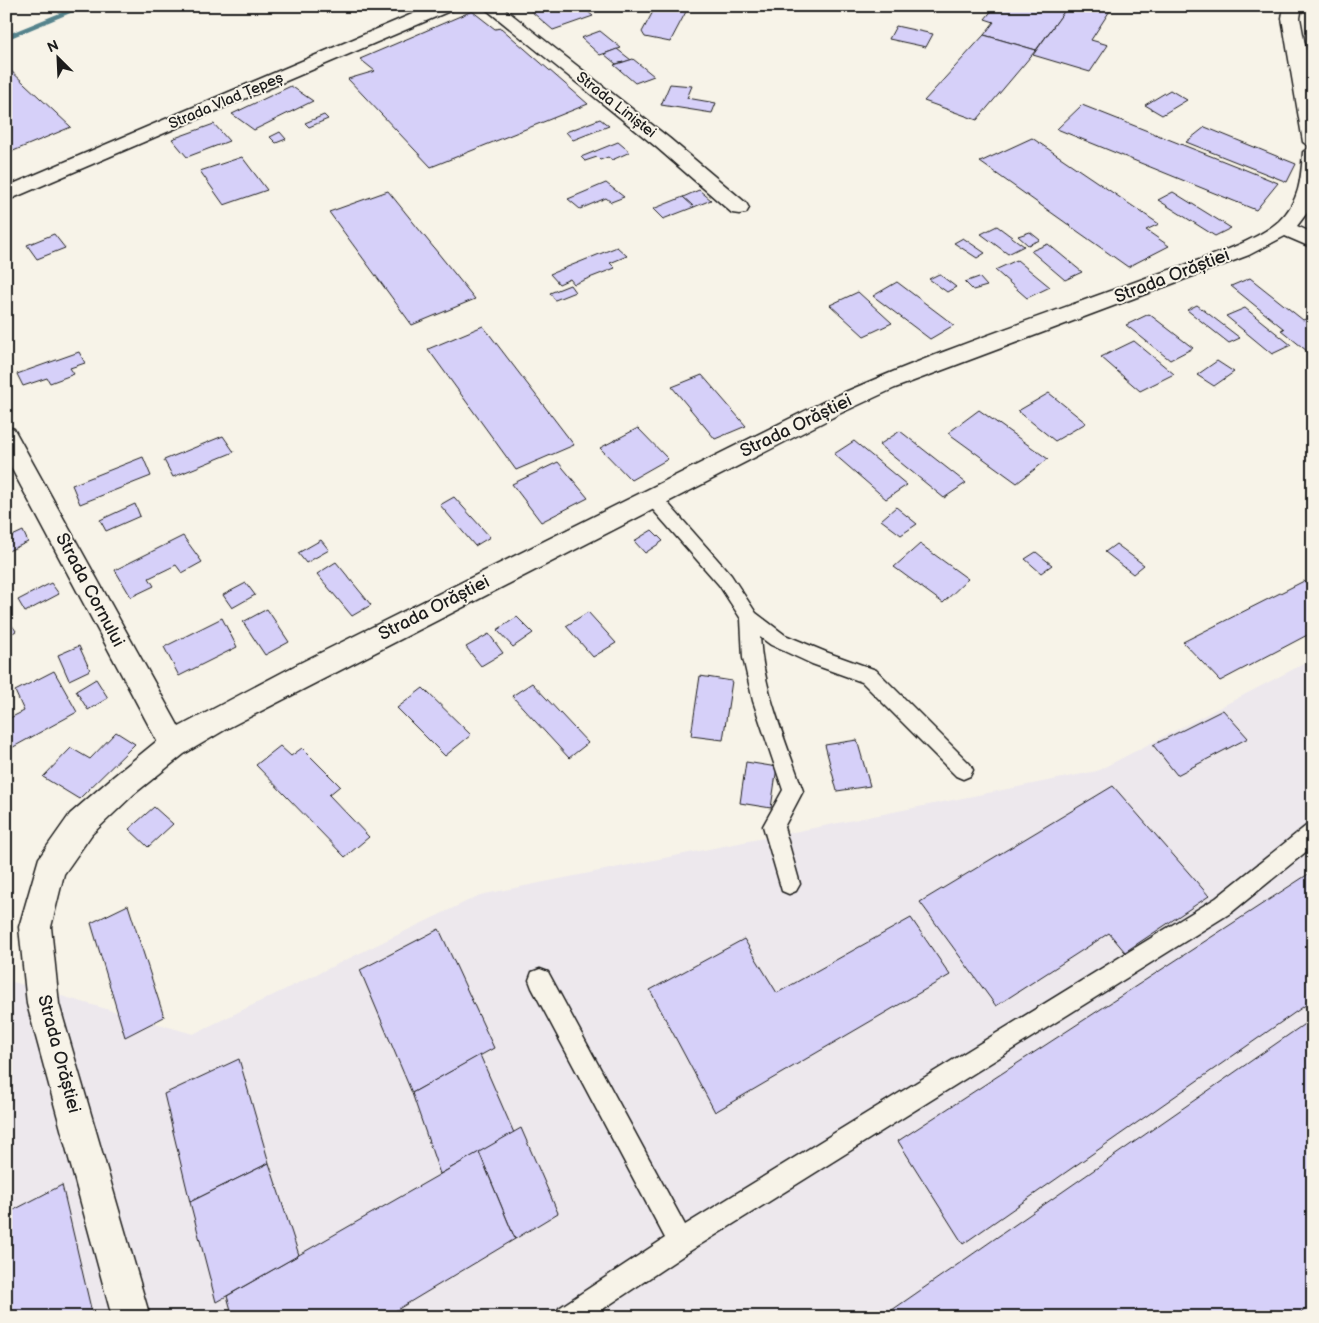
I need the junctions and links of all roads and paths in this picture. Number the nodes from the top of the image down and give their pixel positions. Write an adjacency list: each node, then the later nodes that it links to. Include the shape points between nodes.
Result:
1 (446, 6): 6 (street, Strada Vlad Țepeș)
2 (490, 6): 7 (street, Strada Liniștei, via 662,142)
3 (1293, 6): 4 (street, via 1291,18)
4 (1313, 142)
5 (1313, 152): 8 (street, Strada Orăștiei, via 1310,186 1299,214)
6 (6, 195)
7 (738, 208)
8 (1284, 228): 9 (street); 11 (street, Strada Orăștiei, via 1264,241 1210,262 887,382)
9 (1313, 241)
10 (6, 435): 13 (street, Strada Cornului)
11 (652, 498): 12 (lane, via 726,580); 13 (street, Strada Orăștiei, via 310,671)
12 (750, 618): 14 (lane, via 778,640 869,676); 16 (lane, via 752,658 793,791 773,826)
13 (174, 746): 19 (street, Strada Orăștiei, via 81,824 50,868 35,927 43,1004)
14 (963, 770)
15 (1313, 833): 18 (lane, via 1224,905)
16 (789, 884)
17 (540, 980): 18 (lane)
18 (681, 1242): 20 (lane)
19 (132, 1317)
20 (568, 1317)

